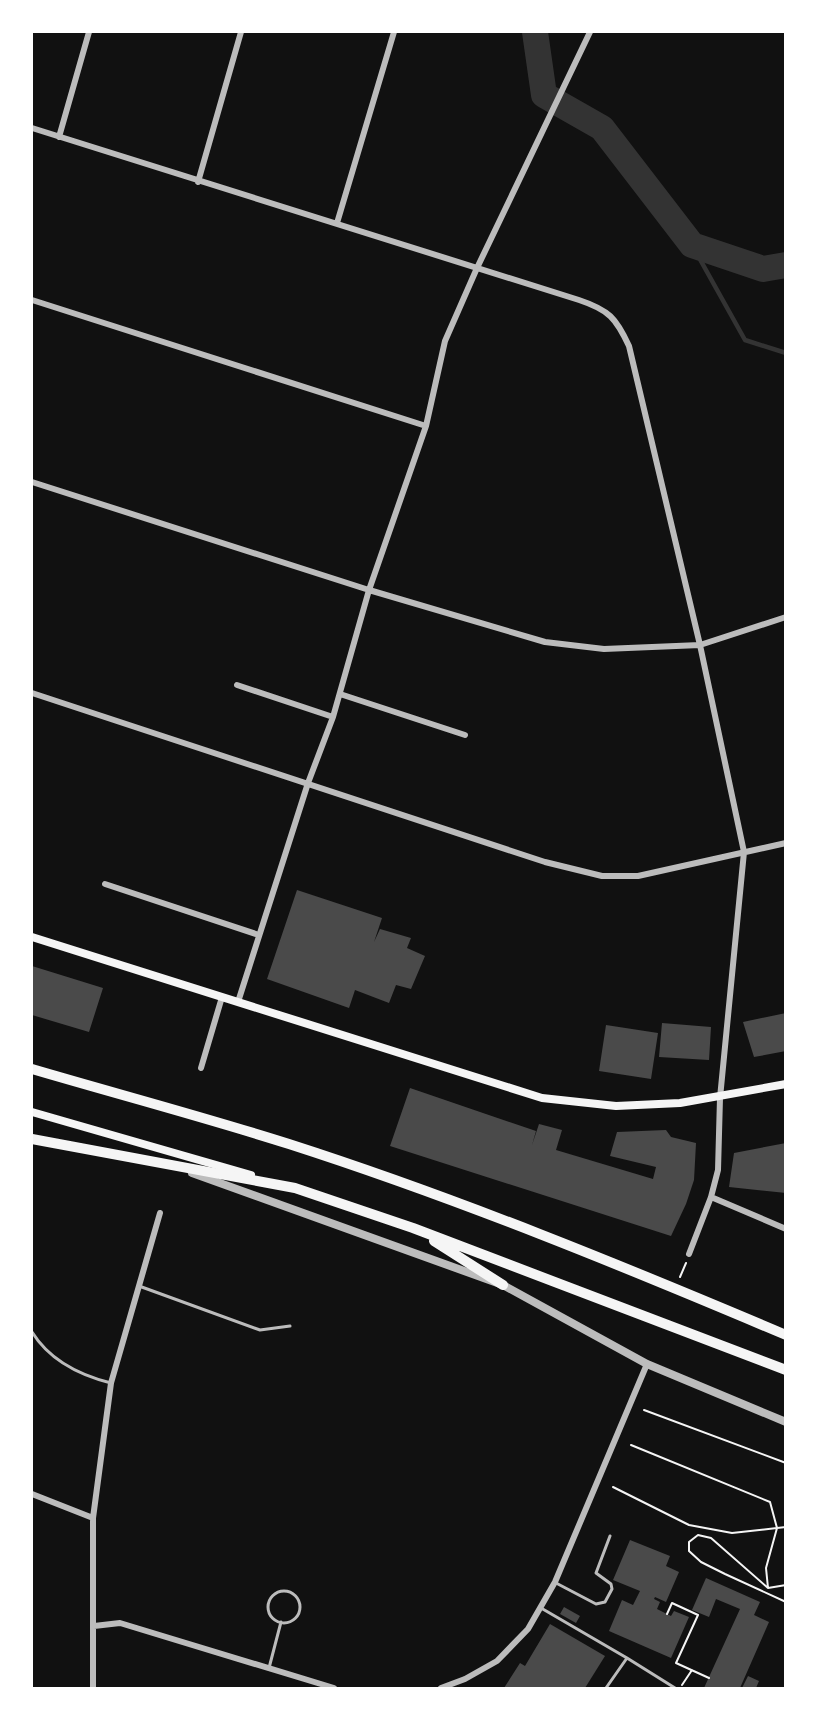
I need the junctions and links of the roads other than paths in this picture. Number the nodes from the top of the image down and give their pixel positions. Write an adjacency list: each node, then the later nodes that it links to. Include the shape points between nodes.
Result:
1 (89, 32): 6 (street)
2 (241, 32): 7 (street)
3 (393, 32): 8 (street)
4 (590, 32): 9 (street)
5 (32, 128): 6 (street)
6 (59, 137): 7 (street)
7 (198, 182): 8 (street)
8 (337, 223): 9 (street)
9 (477, 268): 11 (street, via 445,341); 15 (street, via 596,305 611,314 629,346)
10 (32, 300): 11 (street)
11 (426, 426): 13 (street)
12 (32, 482): 13 (street)
13 (369, 590): 15 (street, via 545,642 604,649); 18 (street)
14 (786, 617): 15 (street)
15 (700, 645): 23 (street)
16 (237, 685): 19 (street)
17 (32, 693): 21 (street)
18 (340, 694): 19 (street); 20 (street)
19 (333, 717): 21 (street)
20 (465, 735)
21 (308, 783): 23 (street, via 545,862 602,876 638,876); 25 (street)
22 (786, 843): 23 (street)
23 (744, 852): 32 (street)
24 (105, 884): 25 (street)
25 (259, 935): 28 (street)
26 (32, 938): 27 (main road)
27 (222, 997): 28 (main road); 29 (street)
28 (238, 1002): 32 (main road, via 542,1098 616,1106)
29 (201, 1068)
30 (32, 1069): 46 (highway, via 290,1144 468,1208)
31 (786, 1084): 32 (main road)
32 (720, 1098): 37 (street, via 718,1170)
33 (32, 1112): 36 (main road)
34 (32, 1139): 35 (highway)
35 (182, 1169): 36 (highway); 42 (street)
36 (295, 1188): 39 (highway)
37 (711, 1197): 40 (street); 41 (street)
38 (160, 1214): 43 (street)
39 (413, 1228): 42 (highway); 48 (highway)
40 (786, 1229)
41 (689, 1254)
42 (503, 1285): 47 (street)
43 (139, 1286): 44 (lane, via 260,1330); 49 (street)
44 (290, 1326)
45 (32, 1332): 49 (lane, via 60,1363)
46 (786, 1335)
47 (647, 1364): 50 (street); 54 (street)
48 (786, 1371)
49 (111, 1383): 52 (street)
50 (786, 1422)
51 (32, 1494): 52 (street)
52 (93, 1518): 57 (street)
53 (610, 1536): 54 (lane, via 596,1573 611,1584 605,1602 596,1604)
54 (555, 1582): 55 (street)
55 (541, 1608): 58 (lane); 62 (street, via 528,1629 496,1661)
56 (281, 1622): 56 (lane, via 292,1621 300,1612 298,1599 286,1591 273,1596 268,1604 270,1615); 59 (lane)
57 (94, 1626): 59 (street, via 120,1623); 60 (street)
58 (627, 1658): 63 (lane); 64 (lane)
59 (269, 1669): 61 (street)
60 (93, 1689)
61 (334, 1689)
62 (441, 1689)
63 (606, 1689)
64 (675, 1689)

